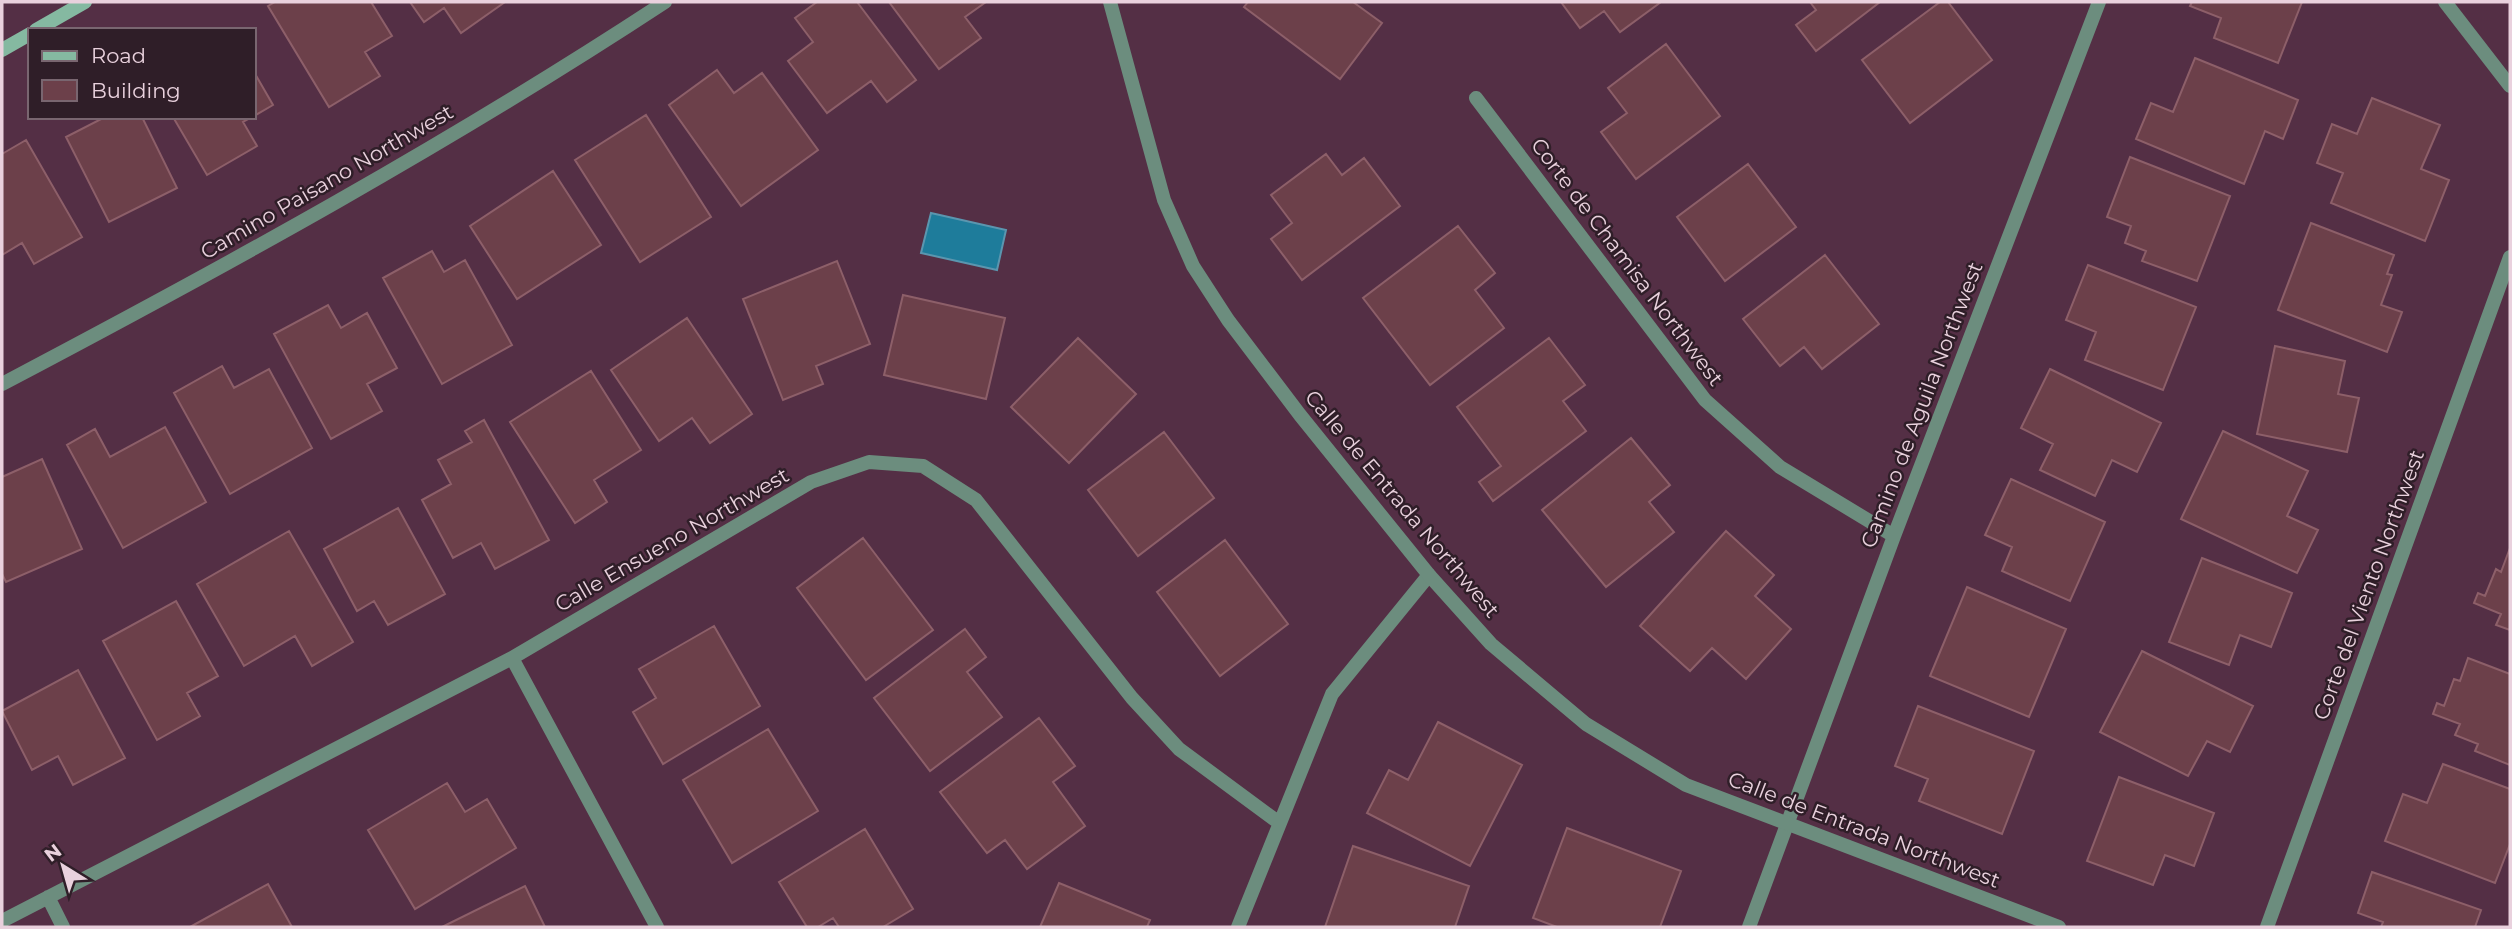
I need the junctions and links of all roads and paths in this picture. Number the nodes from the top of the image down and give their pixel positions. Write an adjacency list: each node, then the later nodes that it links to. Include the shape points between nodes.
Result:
1 (85, 2): 6 (main road)
2 (665, 2): 12 (street, Camino Paisano Northwest, via 557,73 211,273)
3 (1110, 2): 14 (street, Calle de Entrada Northwest, via 1164,200 1193,265 1228,320)
4 (2098, 2): 13 (street, Camino de Aguila Northwest)
5 (2445, 2): 9 (street)
6 (40, 28)
7 (28, 35): 8 (main road)
8 (2, 50)
9 (2510, 86)
10 (1476, 98): 13 (street, Corte de Chamisa Northwest, via 1705,400 1780,467)
11 (2510, 257): 25 (street, Corte del Viento Northwest)
12 (2, 383)
13 (1894, 536): 17 (street, Camino de Aguila Northwest)
14 (1429, 575): 16 (street, via 1332,694); 17 (street, Calle de Entrada Northwest, via 1491,644 1586,724 1686,785)
15 (512, 658): 16 (street, Calle Ensueno Northwest, via 811,482 869,462 923,466 976,500 1132,698 1179,749); 18 (street, Calle Ensueno Northwest); 21 (street)
16 (1278, 822): 22 (street)
17 (1788, 824): 23 (street, Camino de Aguila Northwest); 24 (street, Calle de Entrada Northwest)
18 (48, 897): 19 (street, Calle Ensueno Northwest); 20 (street)
19 (2, 921)
20 (63, 927)
21 (657, 927)
22 (1238, 927)
23 (1749, 927)
24 (2059, 927)
25 (2267, 927)

